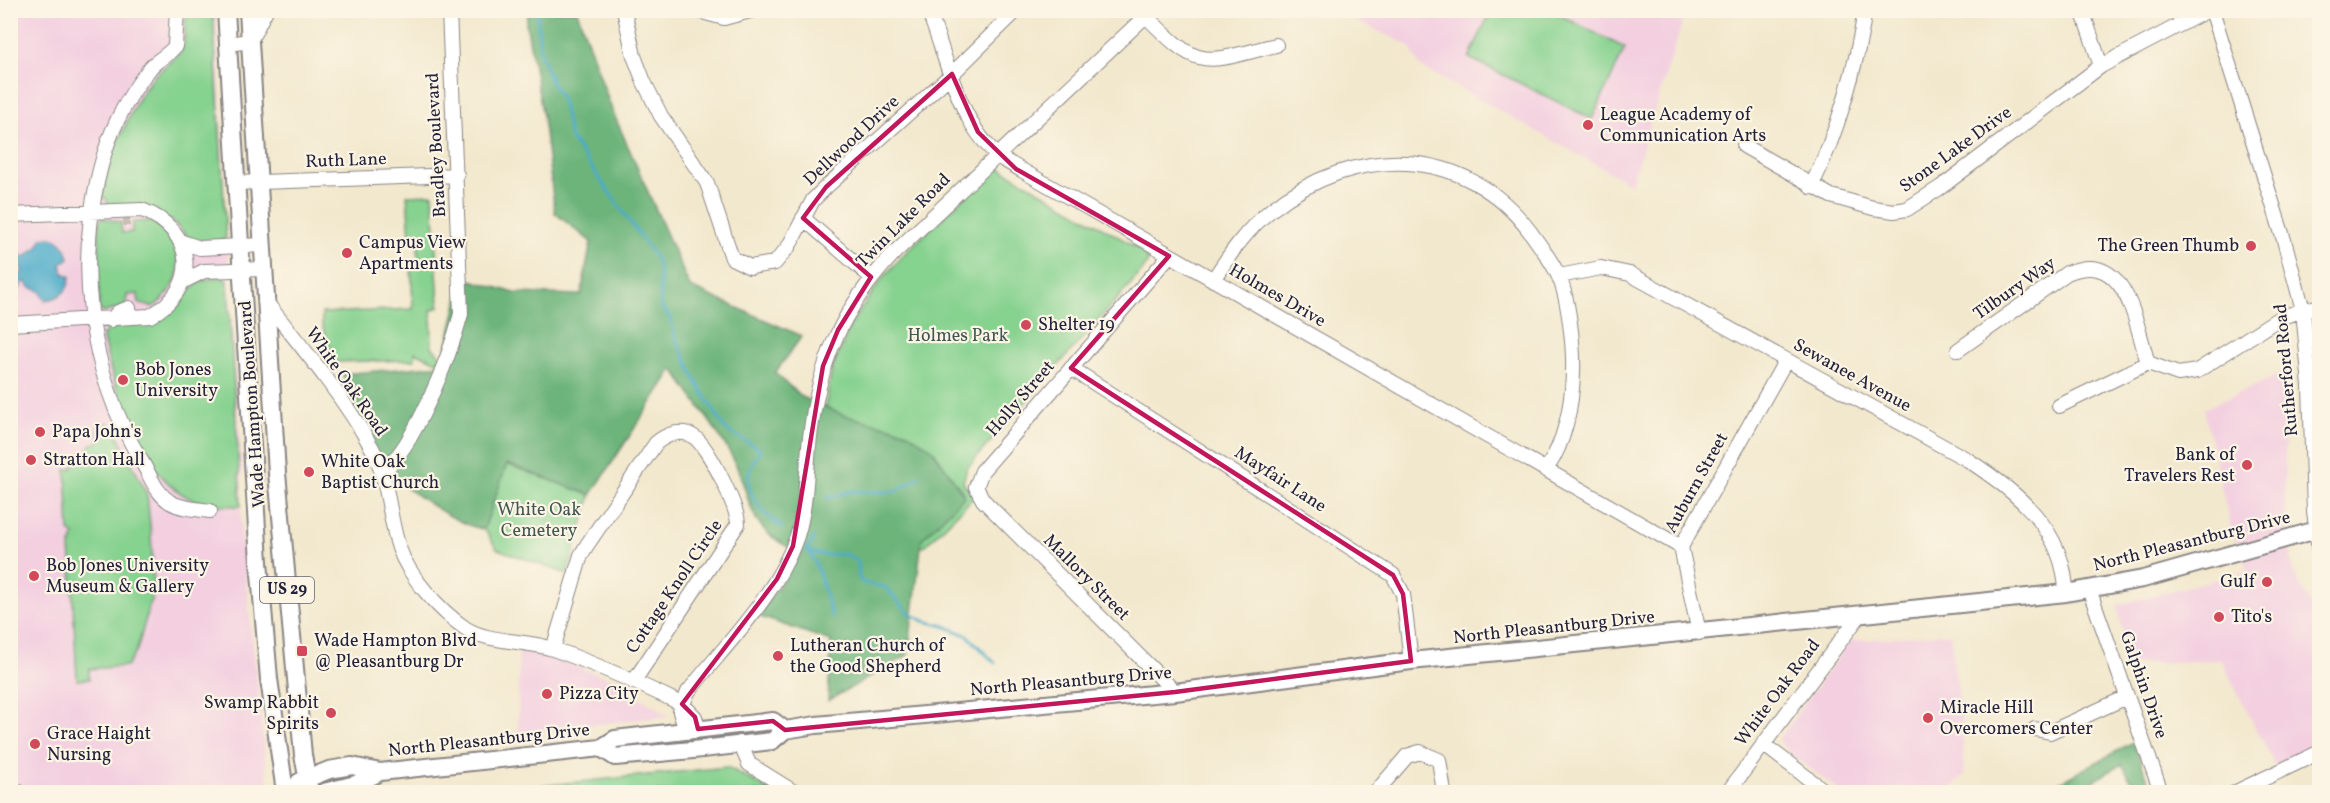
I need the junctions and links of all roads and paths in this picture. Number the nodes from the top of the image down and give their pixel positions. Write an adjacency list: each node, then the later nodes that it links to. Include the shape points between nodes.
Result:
1 (177, 10): 26 (street, via 175,46 153,65 118,120 104,153)
2 (226, 10): 16 (main road, Wade Hampton Boulevard / US 29)
3 (248, 10): 15 (main road, Wade Hampton Boulevard / US 29)
4 (266, 10): 15 (street)
5 (448, 10): 22 (street, Bradley Boulevard)
6 (624, 10): 30 (street, Dellwood Drive, via 644,82 661,116 707,183 732,258 750,267 775,263 786,252)
7 (695, 10): 8 (street, via 724,18)
8 (753, 10)
9 (928, 10): 19 (street, Holmes Drive)
10 (1017, 10): 19 (street, Dellwood Drive)
11 (1865, 10): 25 (street, via 1850,78)
12 (2082, 10): 18 (street)
13 (2210, 10): 18 (street, Stone Lake Drive); 43 (street, Rutherford Road)
14 (1149, 13): 17 (street, via 1173,43 1202,59); 21 (street, Twin Lake Road)
15 (249, 41): 16 (street); 23 (main road, Wade Hampton Boulevard / US 29)
16 (228, 44): 24 (main road, Wade Hampton Boulevard / US 29)
17 (1276, 45)
18 (2101, 66): 25 (street, Stone Lake Drive, via 1907,209 1873,208)
19 (952, 74): 21 (street, Holmes Drive, via 965,111); 30 (street, Dellwood Drive, via 826,187)
20 (1744, 146): 25 (street, Stone Lake Drive)
21 (996, 155): 34 (street, Holmes Drive); 38 (street, Twin Lake Road)
22 (457, 175): 23 (street, Ruth Lane); 56 (street, Bradley Boulevard, via 461,314 453,344 426,404 397,458)
23 (258, 182): 24 (street, Ruth Lane); 33 (main road, Wade Hampton Boulevard / US 29)
24 (236, 183): 32 (main road, Wade Hampton Boulevard / US 29)
25 (1811, 187)
26 (91, 213): 28 (street); 29 (street); 46 (street)
27 (150, 213): 29 (street); 29 (street, via 142,210); 31 (street, via 172,227)
28 (10, 215)
29 (122, 216)
30 (803, 218): 38 (street)
31 (182, 242): 32 (street, via 200,248); 40 (street)
32 (240, 245): 33 (street); 36 (main road, Wade Hampton Boulevard / US 29)
33 (262, 245): 35 (main road, Wade Hampton Boulevard / US 29)
34 (1169, 256): 39 (street, Holmes Drive); 53 (street, Holly Street)
35 (263, 269): 36 (street); 41 (main road, Wade Hampton Boulevard / US 29)
36 (241, 270): 40 (street, via 204,272); 52 (main road, Wade Hampton Boulevard / US 29)
37 (1559, 276): 39 (street, via 1524,223 1490,191 1444,169 1393,162 1332,176 1292,196 1245,235); 49 (street, Sewanee Avenue, via 1601,267 1630,274); 55 (street, via 1572,336 1573,386 1565,425)
38 (871, 277): 73 (street, Twin Lake Road, via 848,312 825,360 794,546 777,579)
39 (1213, 280): 55 (street, Holmes Drive)
40 (184, 281): 44 (street, via 176,296)
41 (265, 301): 50 (main road, Wade Hampton Boulevard / US 29); 56 (street, White Oak Road, via 359,427)
42 (2319, 306): 43 (street)
43 (2303, 310): 51 (street, via 2281,317 2197,371 2178,374); 59 (street, Rutherford Road)
44 (157, 312): 45 (street); 45 (street, via 133,308 118,312)
45 (111, 320): 46 (street)
46 (90, 321): 47 (street); 58 (street, via 113,403 160,495 173,504)
47 (10, 324)
48 (1958, 350): 51 (street, Tilbury Way, via 2067,273 2095,268 2113,277 2125,293)
49 (1786, 360): 60 (street, Auburn Street); 63 (street, Sewanee Avenue, via 2008,486 2034,511 2052,538 2066,573)
50 (269, 363): 52 (main road); 66 (main road, Wade Hampton Boulevard / US 29)
51 (2148, 363): 54 (street)
52 (247, 366): 67 (main road, Wade Hampton Boulevard / US 29)
53 (1071, 368): 57 (street, Holly Street, via 982,471); 69 (street, Mayfair Lane, via 1393,575 1403,594)
54 (2059, 406)
55 (1547, 468): 60 (street, Holmes Drive)
56 (382, 472): 68 (street, White Oak Road, via 399,549 422,585 445,610 478,635)
57 (976, 487): 71 (street, Mallory Street, via 983,500)
58 (210, 511)
59 (2317, 530): 61 (street, Rutherford Road); 62 (main road, North Pleasantburg Drive, via 2143,579)
60 (1681, 547): 65 (street, Auburn Street)
61 (2319, 559)
62 (2089, 589): 63 (main road, North Pleasantburg Drive); 72 (street, Galphin Drive)
63 (2066, 593): 64 (main road, North Pleasantburg Drive)
64 (1859, 616): 65 (main road, North Pleasantburg Drive); 80 (street, White Oak Road)
65 (1699, 633): 69 (main road, North Pleasantburg Drive)
66 (291, 635): 67 (main road); 74 (main road, Wade Hampton Boulevard / US 29)
67 (266, 638): 78 (main road, Wade Hampton Boulevard / US 29)
68 (553, 649): 70 (street, White Oak Road); 70 (street, Cottage Knoll Circle, via 587,545 656,444 673,433 691,435 701,443 733,502 738,524)
69 (1411, 661): 71 (main road, North Pleasantburg Drive)
70 (634, 681): 73 (street, White Oak Road)
71 (1175, 692): 77 (main road, North Pleasantburg Drive)
72 (2127, 697): 75 (street, via 2050,732); 94 (street, Galphin Drive)
73 (682, 704): 76 (street, via 695,717)
74 (300, 728): 78 (main road); 84 (main road, Wade Hampton Boulevard / US 29)
75 (2035, 729)
76 (692, 730): 77 (main road, North Pleasantburg Drive, via 773,722); 81 (main road, North Pleasantburg Drive, via 615,739)
77 (785, 730): 79 (main road, North Pleasantburg Drive, via 772,741)
78 (277, 732): 87 (main road, Wade Hampton Boulevard / US 29)
79 (741, 743): 81 (main road, North Pleasantburg Drive, via 615,756); 89 (street, via 749,764)
80 (1763, 744): 92 (street, White Oak Road); 93 (street)
81 (601, 748): 83 (main road, North Pleasantburg Drive)
82 (2319, 752): 95 (street)
83 (380, 772): 84 (main road, North Pleasantburg Drive, via 352,766); 88 (main road, North Pleasantburg Drive, via 356,784)
84 (309, 785): 87 (main road, North Pleasantburg Drive)
85 (10, 787): 86 (street)
86 (19, 792)
87 (284, 792)
88 (324, 792)
89 (794, 792)
90 (1376, 792): 91 (street, via 1407,756 1420,752 1438,760)
91 (1444, 792)
92 (1728, 792)
93 (1826, 792)
94 (2162, 792)
95 (2236, 792)

